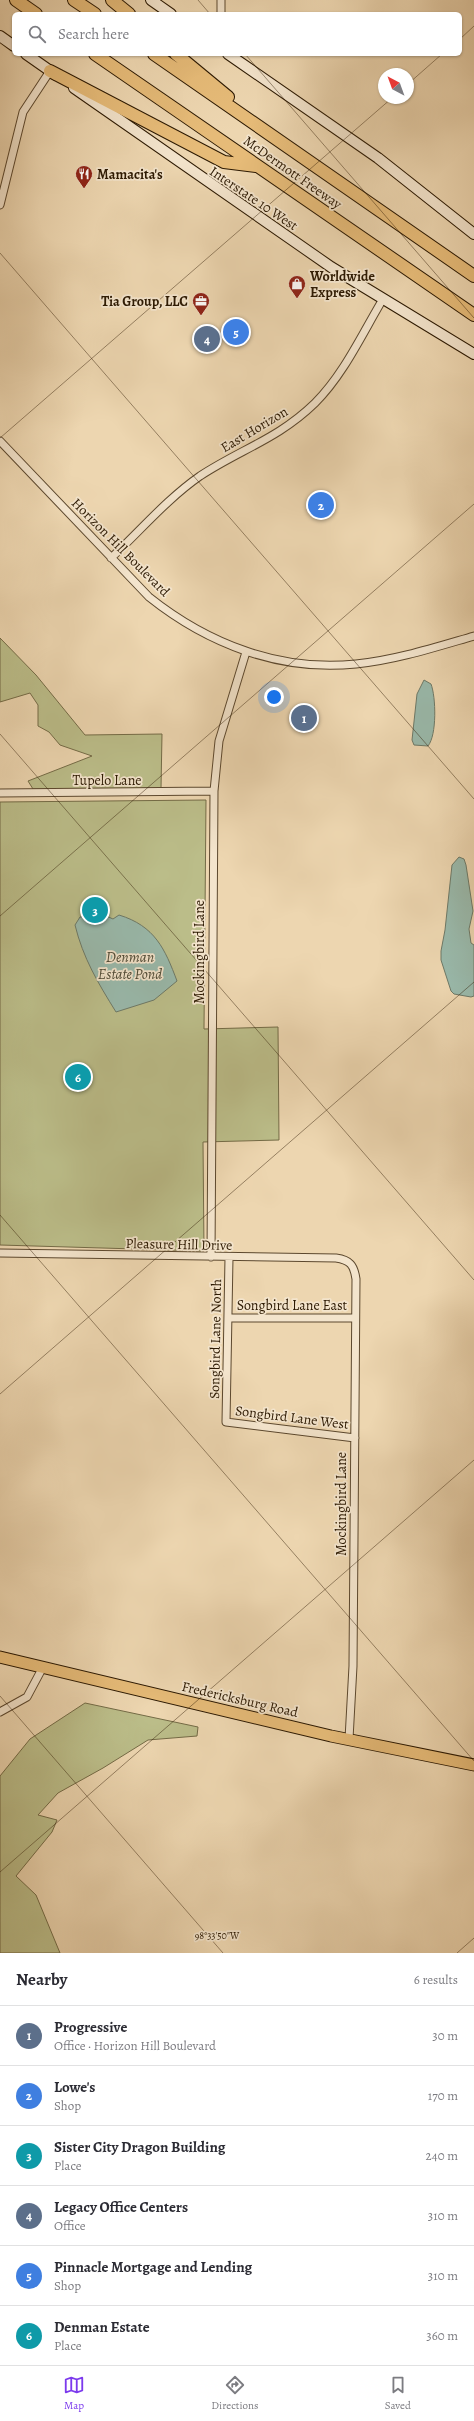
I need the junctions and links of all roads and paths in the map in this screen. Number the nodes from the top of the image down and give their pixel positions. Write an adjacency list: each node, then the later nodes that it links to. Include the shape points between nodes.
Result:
1 (16, 0): 6 (highway)
2 (74, 0): 7 (highway)
3 (112, 0): 8 (highway)
4 (151, 0): 9 (main road)
5 (221, 0): 10 (street)
6 (33, 12)
7 (92, 12)
8 (127, 12)
9 (168, 12)
10 (221, 12)
11 (0, 36): 12 (main road)
12 (12, 45)
13 (29, 56): 18 (main road, Interstate 10 West)
14 (98, 56): 20 (highway, McDermott Freeway)
15 (157, 56): 19 (highway, McDermott Freeway)
16 (178, 56): 19 (highway)
17 (231, 56): 22 (main road, via 399,173)
18 (50, 71): 20 (highway, via 224,162); 21 (street, via 23,112); 24 (main road, Interstate 10 West, via 194,174)
19 (290, 148): 23 (highway, McDermott Freeway)
20 (257, 166): 25 (highway, McDermott Freeway)
21 (0, 205)
22 (474, 234)
23 (474, 276)
24 (383, 299): 26 (main road, Interstate 10 West); 28 (street, East Horizon, via 335,378 299,418 268,439 199,477 177,494)
25 (474, 315)
26 (474, 354)
27 (0, 441): 28 (street, Horizon Hill Boulevard)
28 (111, 558): 30 (street, Horizon Hill Boulevard, via 167,611 211,637)
29 (474, 636): 30 (street, Horizon Hill Boulevard, via 387,660 350,665 302,665)
30 (246, 652): 31 (street, Mockingbird Lane, via 219,741)
31 (214, 791): 32 (street, Tupelo Lane); 34 (street, Mockingbird Lane)
32 (0, 793)
33 (0, 1253): 34 (street, Pleasure Hill Drive)
34 (211, 1257): 35 (street, Pleasure Hill Drive)
35 (229, 1258): 36 (street, Pleasure Hill Drive, via 336,1258 350,1262); 37 (street, Songbird Lane North)
36 (354, 1268): 38 (street, Mockingbird Lane)
37 (228, 1318): 38 (street, Songbird Lane East); 39 (street, Songbird Lane North)
38 (356, 1318): 40 (street, Mockingbird Lane)
39 (226, 1422): 40 (street, Songbird Lane West)
40 (355, 1438): 44 (street, Mockingbird Lane, via 353,1666)
41 (0, 1657): 42 (main road, Fredericksburg Road)
42 (43, 1667): 43 (street, via 27,1697); 44 (main road, Fredericksburg Road)
43 (0, 1712)
44 (349, 1739): 45 (main road, Fredericksburg Road)
45 (474, 1765)

